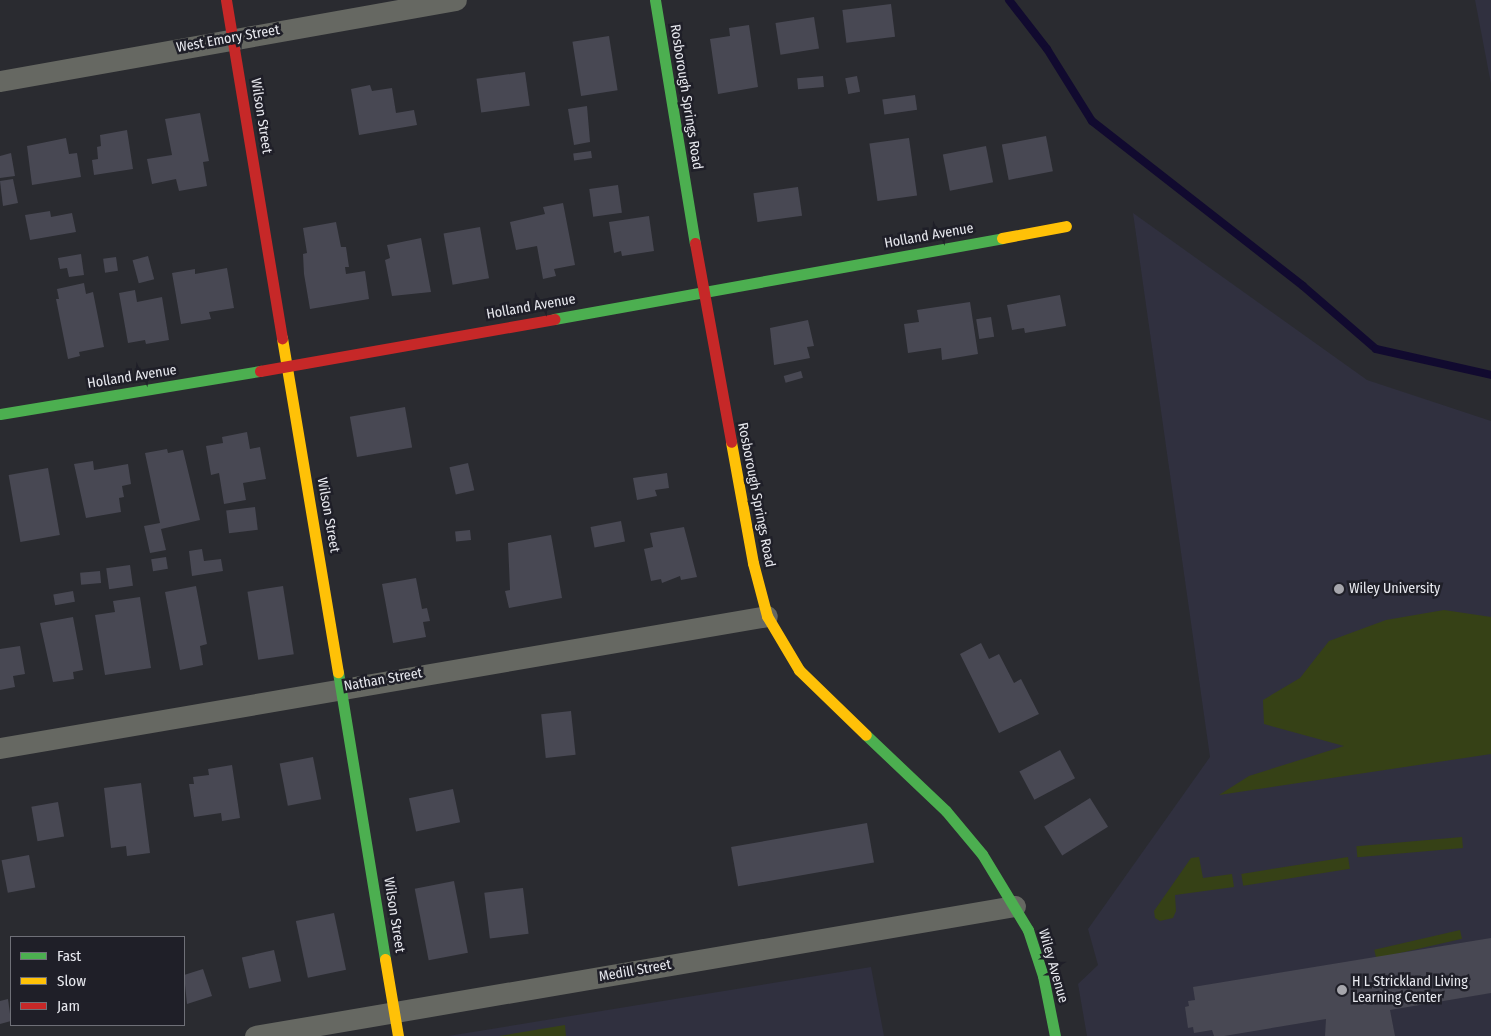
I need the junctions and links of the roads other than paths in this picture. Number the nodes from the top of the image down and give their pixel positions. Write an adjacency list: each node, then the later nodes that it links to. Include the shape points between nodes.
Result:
1 (226, 0): 4 (street, Wilson Street)
2 (456, 0): 4 (street, West Emory Street)
3 (655, 0): 7 (street, Rosborough Springs Road)
4 (233, 38): 5 (street, West Emory Street); 8 (street, Wilson Street)
5 (0, 81)
6 (1066, 226): 7 (street, Holland Avenue)
7 (703, 292): 8 (street, Holland Avenue); 10 (street, Rosborough Springs Road, via 753,562)
8 (287, 367): 9 (street, Holland Avenue); 11 (street, Wilson Street)
9 (0, 414)
10 (767, 616): 11 (street, Nathan Street); 13 (street, Rosborough Springs Road, via 799,670 946,811 982,854)
11 (342, 687): 12 (street, Nathan Street); 14 (street, Wilson Street)
12 (0, 748)
13 (1016, 906): 14 (street, Medill Street); 17 (street, Wiley Avenue, via 1035,949)
14 (394, 1012): 15 (street, Medill Street); 16 (street, Wilson Street)
15 (255, 1036)
16 (398, 1036)
17 (1055, 1036)

